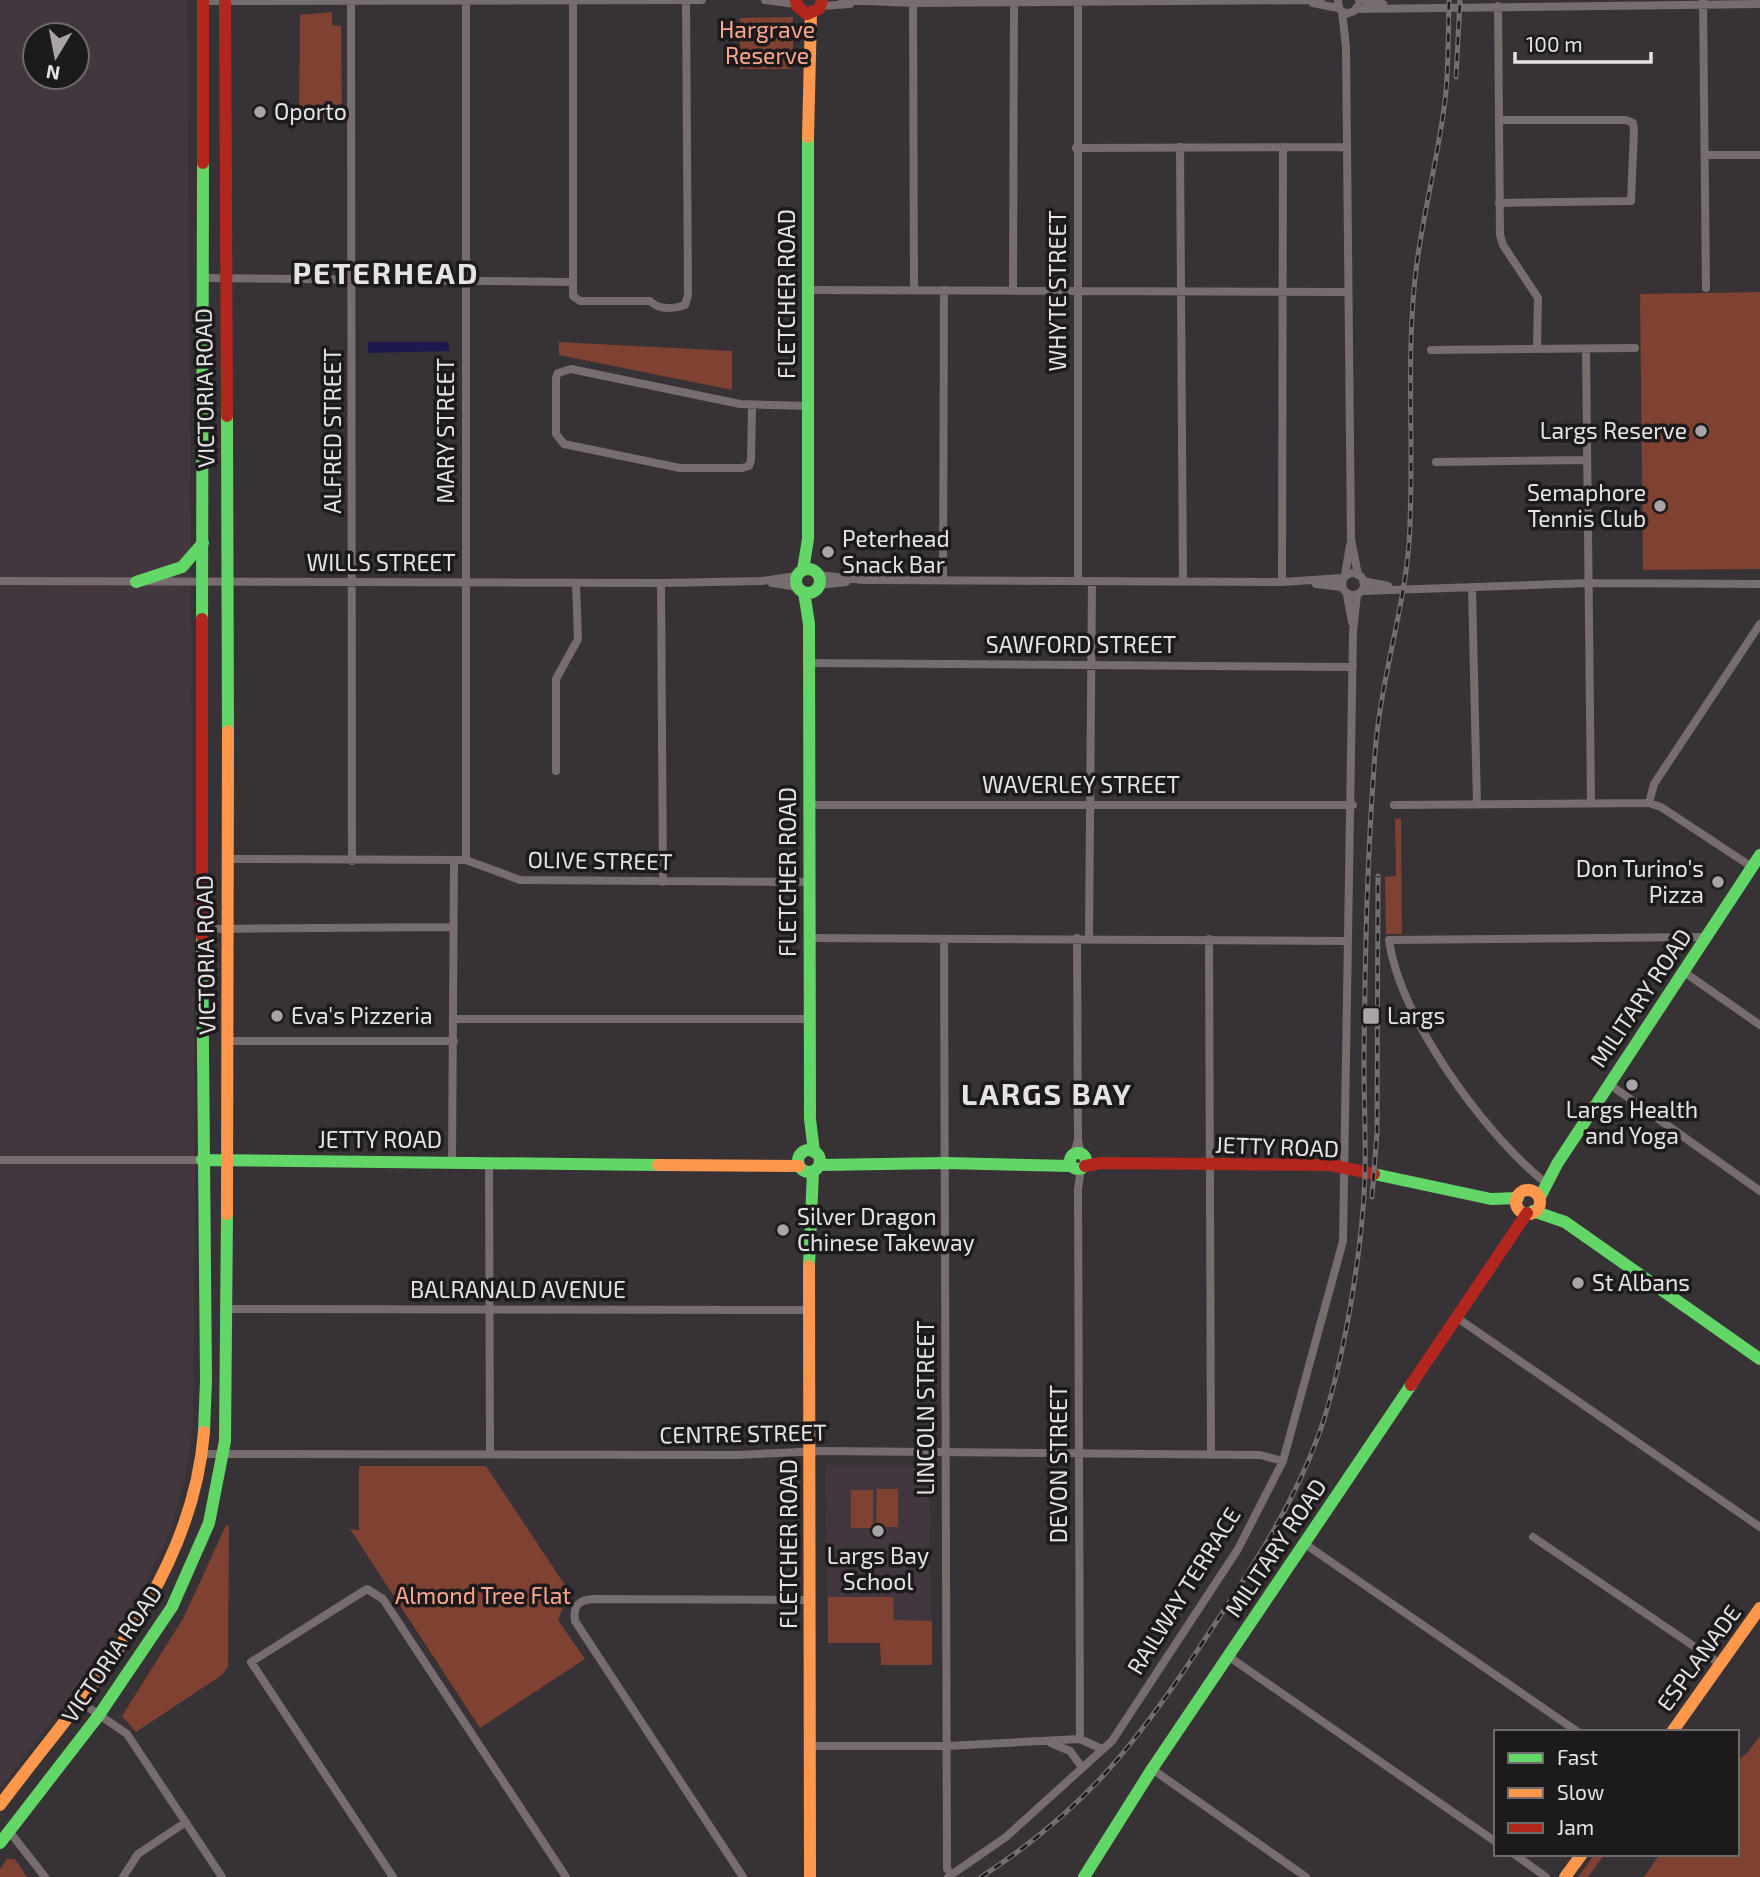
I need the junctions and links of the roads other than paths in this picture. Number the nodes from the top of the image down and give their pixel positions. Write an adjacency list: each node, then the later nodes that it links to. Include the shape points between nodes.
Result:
1 (225, 0): 11 (street); 12 (street); 37 (main road, VICTORIA ROAD)
2 (686, 0): 3 (street); 15 (street); 40 (street, via 685,305 673,309 650,301 580,301 573,296)
3 (702, 0)
4 (765, 0): 26 (street)
5 (842, 0): 22 (street)
6 (999, 0): 17 (street); 23 (street)
7 (1085, 0): 8 (street); 18 (street)
8 (1173, 0): 9 (street)
9 (1254, 0): 19 (street)
10 (1321, 0): 19 (street)
11 (203, 1): 36 (main road, VICTORIA ROAD)
12 (351, 1): 13 (street); 38 (street, ALFRED STREET)
13 (418, 1): 20 (street)
14 (518, 1): 15 (street); 20 (street)
15 (578, 1): 40 (street)
16 (902, 1): 22 (street); 23 (street)
17 (1014, 1): 18 (street); 45 (street)
18 (1079, 1): 32 (street, WHYTE STREET)
19 (1307, 1): 27 (street)
20 (466, 2): 39 (street, MARY STREET)
21 (1703, 2): 24 (street); 25 (street); 33 (street)
22 (857, 3): 26 (street)
23 (913, 3): 42 (street)
24 (1493, 4): 27 (street); 28 (street)
25 (1760, 4)
26 (808, 6): 43 (main road, FLETCHER ROAD)
27 (1349, 6): 31 (street)
28 (1500, 120): 35 (street); 35 (street, via 1633,123 1631,201)
29 (1180, 147): 30 (street); 32 (street); 47 (street)
30 (1283, 147): 31 (street); 48 (street)
31 (1347, 147): 49 (street)
32 (1076, 148): 46 (street, WHYTE STREET)
33 (1707, 155): 34 (street); 41 (street)
34 (1760, 155)
35 (1499, 203): 51 (street, via 1503,245 1538,298)
36 (202, 278): 37 (street); 59 (main road, VICTORIA ROAD)
37 (224, 280): 38 (street); 72 (main road, VICTORIA ROAD)
38 (352, 280): 39 (street); 63 (street, ALFRED STREET)
39 (465, 282): 40 (street); 73 (street, MARY STREET)
40 (573, 282)
41 (1706, 288)
42 (914, 289): 43 (street); 44 (street)
43 (808, 290): 55 (main road, FLETCHER ROAD)
44 (944, 290): 45 (street); 62 (street)
45 (1013, 290): 46 (street)
46 (1078, 291): 47 (street); 65 (street, WHYTE STREET)
47 (1182, 292): 48 (street); 67 (street)
48 (1282, 292): 49 (street); 74 (street)
49 (1348, 292): 58 (street)
50 (1635, 348): 52 (street)
51 (1537, 349): 52 (street); 53 (street)
52 (1586, 349): 56 (street)
53 (1431, 350)
54 (752, 405): 54 (street, via 749,466 680,468 564,444 556,434 555,379 558,373 572,369); 55 (street)
55 (808, 405): 64 (main road, FLETCHER ROAD)
56 (1586, 460): 57 (street); 77 (street)
57 (1436, 462)
58 (1351, 539): 60 (street); 61 (street)
59 (203, 543): 70 (main road, via 182,567); 71 (main road, VICTORIA ROAD)
60 (1344, 576): 61 (street, WILLS STREET); 68 (street, WILLS STREET); 81 (street)
61 (1361, 578): 80 (street); 82 (street)
62 (943, 580): 64 (street, WILLS STREET); 65 (street, WILLS STREET)
63 (353, 581): 72 (street, WILLS STREET); 73 (street, WILLS STREET); 99 (street, ALFRED STREET)
64 (808, 581): 76 (street, WILLS STREET); 85 (main road, FLETCHER ROAD)
65 (1078, 581): 66 (street, WILLS STREET)
66 (1092, 581): 67 (street, WILLS STREET); 86 (street)
67 (1183, 581): 74 (street, WILLS STREET)
68 (1303, 581): 74 (street, WILLS STREET); 81 (street, WILLS STREET)
69 (0, 582): 70 (street, WILLS STREET)
70 (136, 582): 71 (street, WILLS STREET)
71 (203, 582): 72 (street, WILLS STREET); 105 (main road, VICTORIA ROAD)
72 (228, 582): 97 (main road, VICTORIA ROAD)
73 (466, 582): 75 (street, WILLS STREET); 98 (street, MARY STREET)
74 (1282, 582)
75 (576, 583): 76 (street, WILLS STREET); 88 (street, via 578,639 556,679)
76 (661, 583): 102 (street)
77 (1587, 583): 78 (street); 79 (street); 89 (street)
78 (1760, 584)
79 (1472, 587): 80 (street); 91 (street)
80 (1395, 588): 82 (street)
81 (1344, 591): 82 (street, WILLS STREET); 84 (street)
82 (1360, 593): 84 (street)
83 (1760, 624): 90 (street, via 1654,785)
84 (1353, 632): 87 (street, RAILWAY TERRACE)
85 (809, 663): 86 (street, SAWFORD STREET); 92 (main road, FLETCHER ROAD)
86 (1091, 665): 87 (street, SAWFORD STREET); 93 (street)
87 (1353, 667): 94 (street, RAILWAY TERRACE)
88 (556, 771)
89 (1591, 802): 90 (street); 91 (street)
90 (1649, 803): 101 (street)
91 (1477, 804): 95 (street)
92 (809, 805): 93 (street, WAVERLEY STREET); 103 (main road, FLETCHER ROAD)
93 (1090, 805): 94 (street, WAVERLEY STREET); 110 (street)
94 (1353, 805): 113 (street, RAILWAY TERRACE)
95 (1394, 805)
96 (1760, 856): 101 (main road, MILITARY ROAD)
97 (226, 859): 99 (street, OLIVE STREET); 106 (main road, VICTORIA ROAD)
98 (467, 860): 100 (street, OLIVE STREET); 102 (street, OLIVE STREET, via 520,880)
99 (352, 861): 100 (street, OLIVE STREET)
100 (454, 861): 104 (street)
101 (1752, 867): 107 (main road, MILITARY ROAD)
102 (663, 882): 103 (street, OLIVE STREET)
103 (808, 882): 108 (main road, FLETCHER ROAD)
104 (453, 927): 106 (street); 115 (street)
105 (202, 929): 106 (street); 122 (main road, VICTORIA ROAD)
106 (228, 929): 118 (main road, VICTORIA ROAD)
107 (1706, 937): 114 (main road, MILITARY ROAD); 132 (street, via 1389,940 1392,966 1451,1078 1490,1128)
108 (809, 938): 112 (street); 116 (main road, FLETCHER ROAD)
109 (1077, 938): 110 (street); 112 (street); 125 (street, DEVON STREET)
110 (1089, 938): 111 (street)
111 (1209, 939): 113 (street); 130 (street)
112 (944, 940): 128 (street, LINCOLN STREET)
113 (1348, 941): 131 (street, RAILWAY TERRACE, via 1349,1150)
114 (1684, 972): 117 (street); 120 (main road, MILITARY ROAD)
115 (455, 1019): 116 (street); 119 (street)
116 (809, 1019): 124 (main road, FLETCHER ROAD)
117 (1760, 1025)
118 (229, 1041): 119 (street); 123 (main road, VICTORIA ROAD)
119 (454, 1041): 126 (street)
120 (1609, 1084): 129 (main road, MILITARY ROAD); 133 (street)
121 (0, 1160): 122 (street, JETTY ROAD)
122 (202, 1160): 123 (main road, JETTY ROAD); 141 (main road, VICTORIA ROAD, via 206,1380)
123 (226, 1161): 126 (main road, JETTY ROAD); 135 (main road, VICTORIA ROAD)
124 (809, 1161): 127 (main road, JETTY ROAD); 128 (main road, JETTY ROAD); 137 (main road, FLETCHER ROAD)
125 (1077, 1161): 128 (main road, JETTY ROAD); 130 (main road, JETTY ROAD); 145 (street, DEVON STREET)
126 (452, 1162): 127 (main road, JETTY ROAD)
127 (489, 1162): 136 (street)
128 (945, 1163): 144 (street, LINCOLN STREET)
129 (1557, 1164): 132 (main road, MILITARY ROAD); 134 (main road, MILITARY ROAD)
130 (1209, 1165): 131 (main road, JETTY ROAD, via 1315,1164); 146 (street)
131 (1345, 1169): 134 (main road, JETTY ROAD); 147 (street, RAILWAY TERRACE, via 1343,1241)
132 (1541, 1179): 134 (main road, MILITARY ROAD)
133 (1760, 1191)
134 (1528, 1204): 138 (main road, MILITARY ROAD); 139 (main road, JETTY ROAD, via 1564,1222)
135 (227, 1309): 136 (street, BALRANALD AVENUE); 142 (main road, VICTORIA ROAD)
136 (490, 1309): 137 (street, BALRANALD AVENUE); 140 (street)
137 (808, 1310): 143 (main road, FLETCHER ROAD)
138 (1456, 1317): 148 (street); 150 (main road, MILITARY ROAD)
139 (1760, 1359)
140 (490, 1453): 142 (street, CENTRE STREET); 143 (street, CENTRE STREET)
141 (202, 1454): 142 (street, CENTRE STREET); 155 (main road, VICTORIA ROAD, via 195,1493 158,1588)
142 (223, 1454): 156 (main road, VICTORIA ROAD, via 209,1523 185,1583)
143 (810, 1454): 144 (street, CENTRE STREET); 151 (main road, FLETCHER ROAD)
144 (945, 1454): 145 (street, CENTRE STREET); 162 (street, LINCOLN STREET)
145 (1078, 1454): 146 (street, CENTRE STREET); 159 (street, DEVON STREET)
146 (1211, 1455): 147 (street, CENTRE STREET, via 1260,1455)
147 (1283, 1461): 163 (street, RAILWAY TERRACE, via 1238,1549)
148 (1760, 1527)
149 (1533, 1537): 154 (street)
150 (1306, 1544): 153 (main road, MILITARY ROAD); 157 (street)
151 (810, 1600): 161 (main road, FLETCHER ROAD); 179 (street, via 593,1599 578,1603 574,1610 575,1621)
152 (1760, 1608): 154 (main road, ESPLANADE)
153 (1228, 1656): 165 (main road, MILITARY ROAD); 169 (street)
154 (1720, 1664): 158 (main road, ESPLANADE)
155 (79, 1701): 156 (street); 166 (main road, VICTORIA ROAD)
156 (99, 1715): 167 (street, via 127,1734); 168 (main road, VICTORIA ROAD)
157 (1575, 1730)
158 (1672, 1730)
159 (1080, 1739): 160 (street); 163 (street)
160 (1051, 1743): 162 (street); 164 (street, via 1070,1751)
161 (810, 1746): 162 (street); 180 (main road, FLETCHER ROAD)
162 (947, 1746): 173 (street, LINCOLN STREET)
163 (1102, 1749): 164 (street, RAILWAY TERRACE)
164 (1081, 1766): 173 (street, RAILWAY TERRACE, via 1006,1837)
165 (1152, 1769): 181 (main road, MILITARY ROAD); 182 (street)
166 (0, 1805)
167 (186, 1822): 175 (street, via 138,1854); 176 (street)
168 (9, 1831): 170 (main road, VICTORIA ROAD); 174 (street)
169 (1494, 1841)
170 (0, 1843)
171 (1517, 1856): 183 (street)
172 (1580, 1856): 184 (main road)
173 (950, 1876)
174 (45, 1877)
175 (123, 1877)
176 (222, 1877)
177 (394, 1877): 178 (street, via 251,1662 367,1589 383,1599)
178 (566, 1877)
179 (743, 1877)
180 (810, 1877)
181 (1084, 1877)
182 (1306, 1877)
183 (1546, 1877)
184 (1565, 1877)

